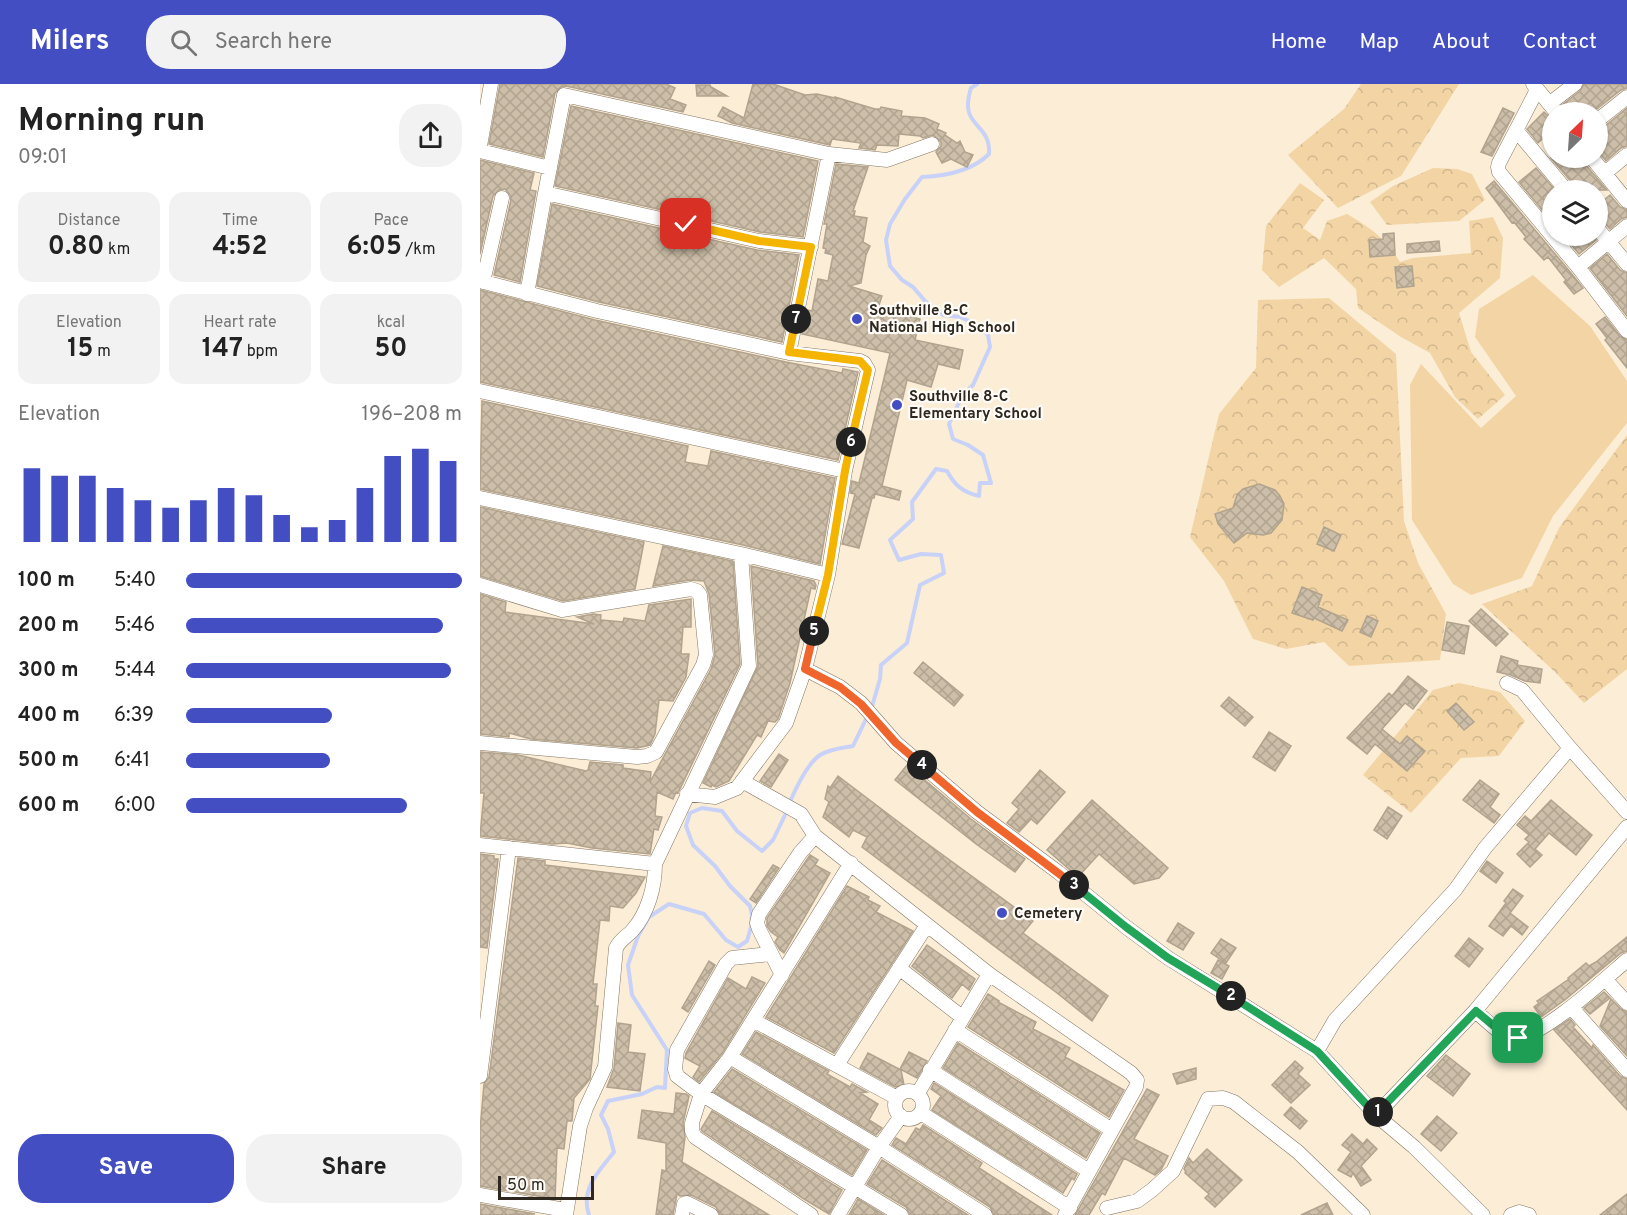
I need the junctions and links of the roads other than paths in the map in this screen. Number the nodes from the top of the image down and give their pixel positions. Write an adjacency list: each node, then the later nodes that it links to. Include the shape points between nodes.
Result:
1 (491, 84): 10 (street)
2 (1575, 84): 6 (street)
3 (1535, 87): 5 (street); 8 (street)
4 (1627, 97): 7 (street)
5 (1547, 102)
6 (1558, 102)
7 (1608, 112)
8 (1516, 130): 17 (street); 26 (street, via 1499,172)
9 (932, 144): 12 (street, via 887,160)
10 (480, 146)
11 (480, 151): 14 (street)
12 (829, 154): 14 (street, via 564,94); 24 (street)
13 (1627, 155): 16 (street)
14 (550, 168): 18 (street)
15 (1601, 168): 16 (street)
16 (1605, 173): 20 (street)
17 (1558, 180)
18 (545, 193): 24 (street, via 759,241); 28 (street)
19 (502, 198): 27 (street)
20 (1627, 201)
21 (1627, 226): 22 (street)
22 (1608, 242): 25 (street)
23 (1603, 246): 26 (street)
24 (811, 247): 30 (street)
25 (1627, 264)
26 (1578, 267): 29 (street)
27 (481, 281): 28 (street)
28 (527, 294): 30 (street)
29 (1627, 331)
30 (789, 352): 32 (street, via 860,361 867,366)
31 (480, 391): 32 (street)
32 (845, 471): 35 (street)
33 (480, 498): 34 (street)
34 (741, 554): 35 (street); 42 (street, via 749,666)
35 (828, 575): 37 (street)
36 (480, 585): 39 (street, via 562,610 691,589 700,595 706,655 656,752 647,756)
37 (805, 669): 41 (street, via 786,723); 62 (street, via 840,687 896,743 977,812 1126,927 1168,958)
38 (1507, 683): 40 (street, via 1522,690)
39 (480, 743)
40 (1570, 748): 43 (street); 62 (street, via 1485,848 1455,890 1335,1020)
41 (742, 781): 42 (street, via 724,794); 45 (street, via 801,814)
42 (687, 794): 49 (street)
43 (1627, 812)
44 (1627, 827): 59 (street)
45 (815, 836): 48 (street); 51 (street, via 759,914 757,923)
46 (480, 845): 47 (street)
47 (509, 848): 49 (street); 67 (street)
48 (851, 863): 50 (street); 55 (street)
49 (655, 864): 81 (street, via 653,891 638,923 616,948 605,1067 580,1126)
50 (927, 925): 53 (street); 54 (street)
51 (770, 954): 55 (street); 69 (street, via 729,961 677,1050 677,1076)
52 (1627, 960): 56 (street)
53 (899, 968): 61 (street); 64 (street)
54 (989, 974): 61 (street); 74 (street, via 1137,1080)
55 (782, 975): 60 (street)
56 (1605, 979): 57 (street); 58 (street)
57 (1627, 1003)
58 (1571, 1007): 59 (street, via 1532,1032 1511,1039); 66 (street)
59 (1476, 1011): 72 (street)
60 (753, 1020): 63 (street); 64 (street)
61 (958, 1023): 65 (street); 74 (street)
62 (1317, 1051): 72 (street)
63 (730, 1057): 69 (street); 75 (street)
64 (837, 1065): 70 (street)
65 (930, 1070): 68 (street); 76 (street)
66 (1627, 1070)
67 (480, 1076)
68 (918, 1093): 70 (street, via 906,1090); 71 (street, via 924,1102)
69 (701, 1094): 77 (street); 84 (street, via 692,1123 695,1137)
70 (897, 1098): 73 (street, via 895,1108)
71 (921, 1113): 73 (street, via 912,1119); 80 (street)
72 (1376, 1115): 89 (street)
73 (901, 1116): 75 (street)
74 (1112, 1130): 76 (street)
75 (879, 1147): 77 (street); 87 (street)
76 (1089, 1171): 80 (street)
77 (855, 1186): 85 (street); 86 (street)
78 (480, 1195): 81 (street)
79 (1107, 1208): 88 (street, via 1137,1201 1173,1171 1208,1099 1223,1098 1234,1102 1298,1152)
80 (1068, 1211)
81 (566, 1213)
82 (682, 1215): 83 (street, via 687,1203)
83 (711, 1215)
84 (811, 1215)
85 (838, 1215)
86 (901, 1215)
87 (985, 1215)
88 (1363, 1215)
89 (1483, 1215)
90 (1511, 1215): 91 (street)
91 (1529, 1215)

